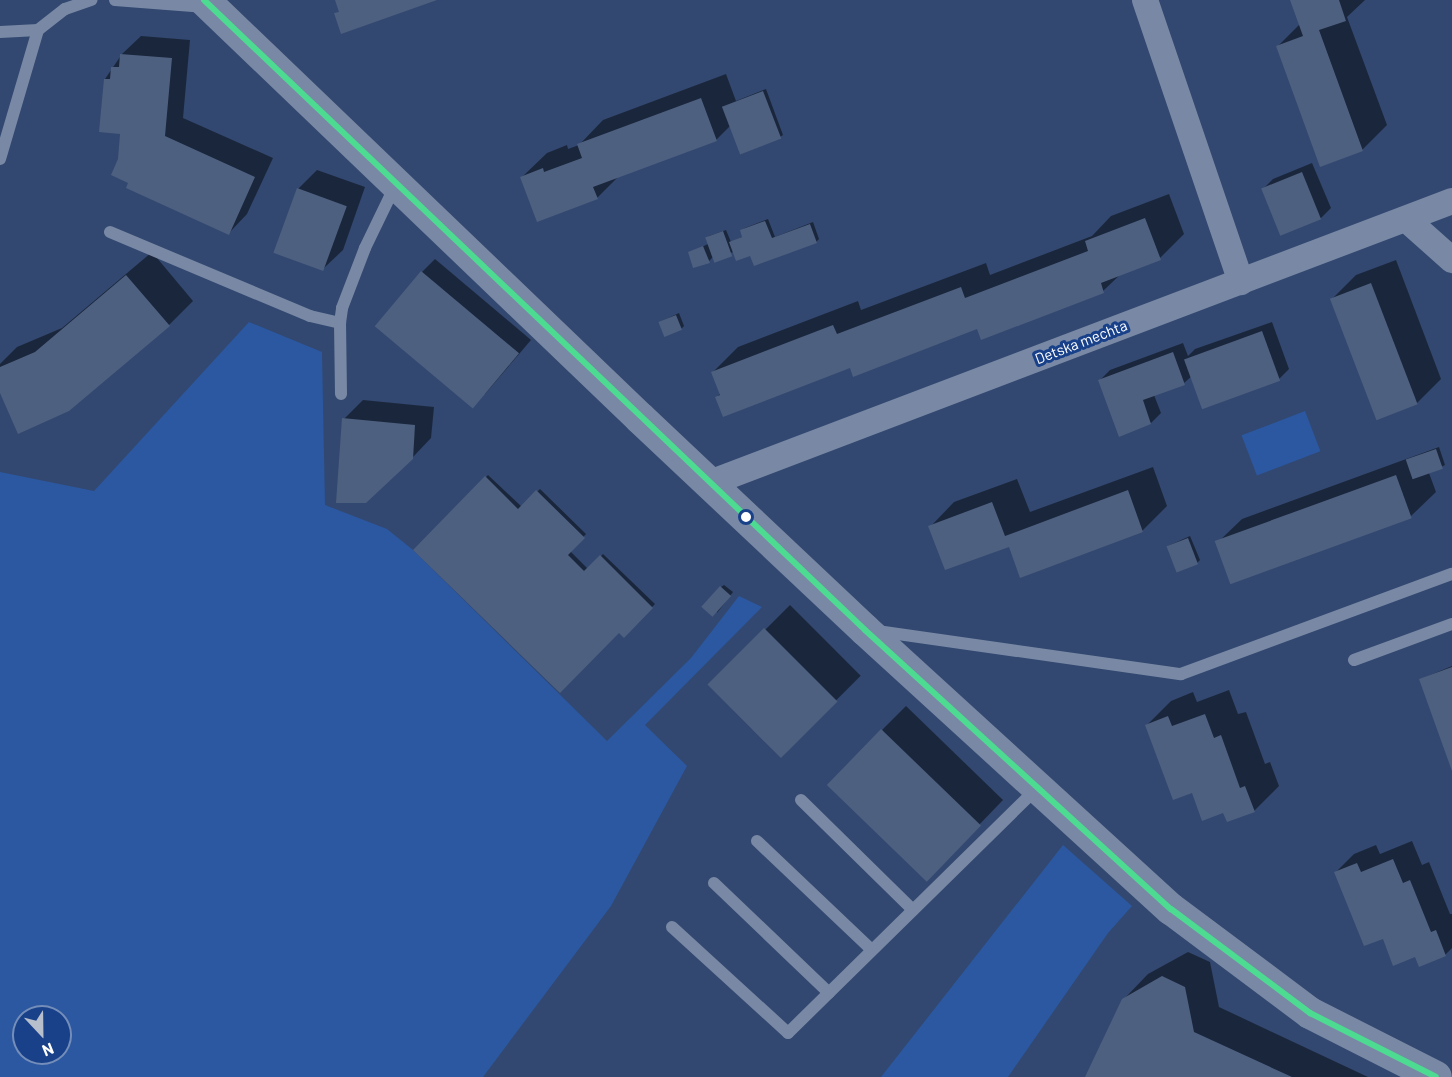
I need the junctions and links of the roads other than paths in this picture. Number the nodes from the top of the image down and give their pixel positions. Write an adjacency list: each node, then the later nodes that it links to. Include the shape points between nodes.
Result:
1 (91, 0): 5 (lane, via 65,9)
2 (115, 0): 4 (lane)
3 (1145, 0): 13 (street)
4 (209, 4): 8 (street)
5 (38, 30): 6 (lane); 7 (lane)
6 (0, 32)
7 (0, 159)
8 (396, 185): 14 (lane, via 365,248); 16 (street)
9 (1452, 201): 10 (street, Detska mechta)
10 (1406, 219): 12 (street); 13 (street, Detska mechta)
11 (110, 232): 14 (lane, via 310,316)
12 (1452, 260)
13 (1241, 282): 16 (street, Detska mechta)
14 (340, 323): 15 (lane)
15 (341, 394)
16 (710, 483): 19 (street)
17 (1452, 574): 19 (lane, via 1181,674)
18 (1452, 624): 20 (lane)
19 (865, 630): 21 (street)
20 (1354, 660)
21 (1037, 788): 25 (lane); 29 (street, via 1171,909 1310,1013)
22 (801, 800): 25 (lane)
23 (757, 841): 27 (lane)
24 (714, 883): 28 (lane)
25 (913, 910): 27 (lane)
26 (672, 927): 28 (lane, via 788,1033)
27 (872, 950): 28 (lane)
28 (829, 993)
29 (1436, 1077)

